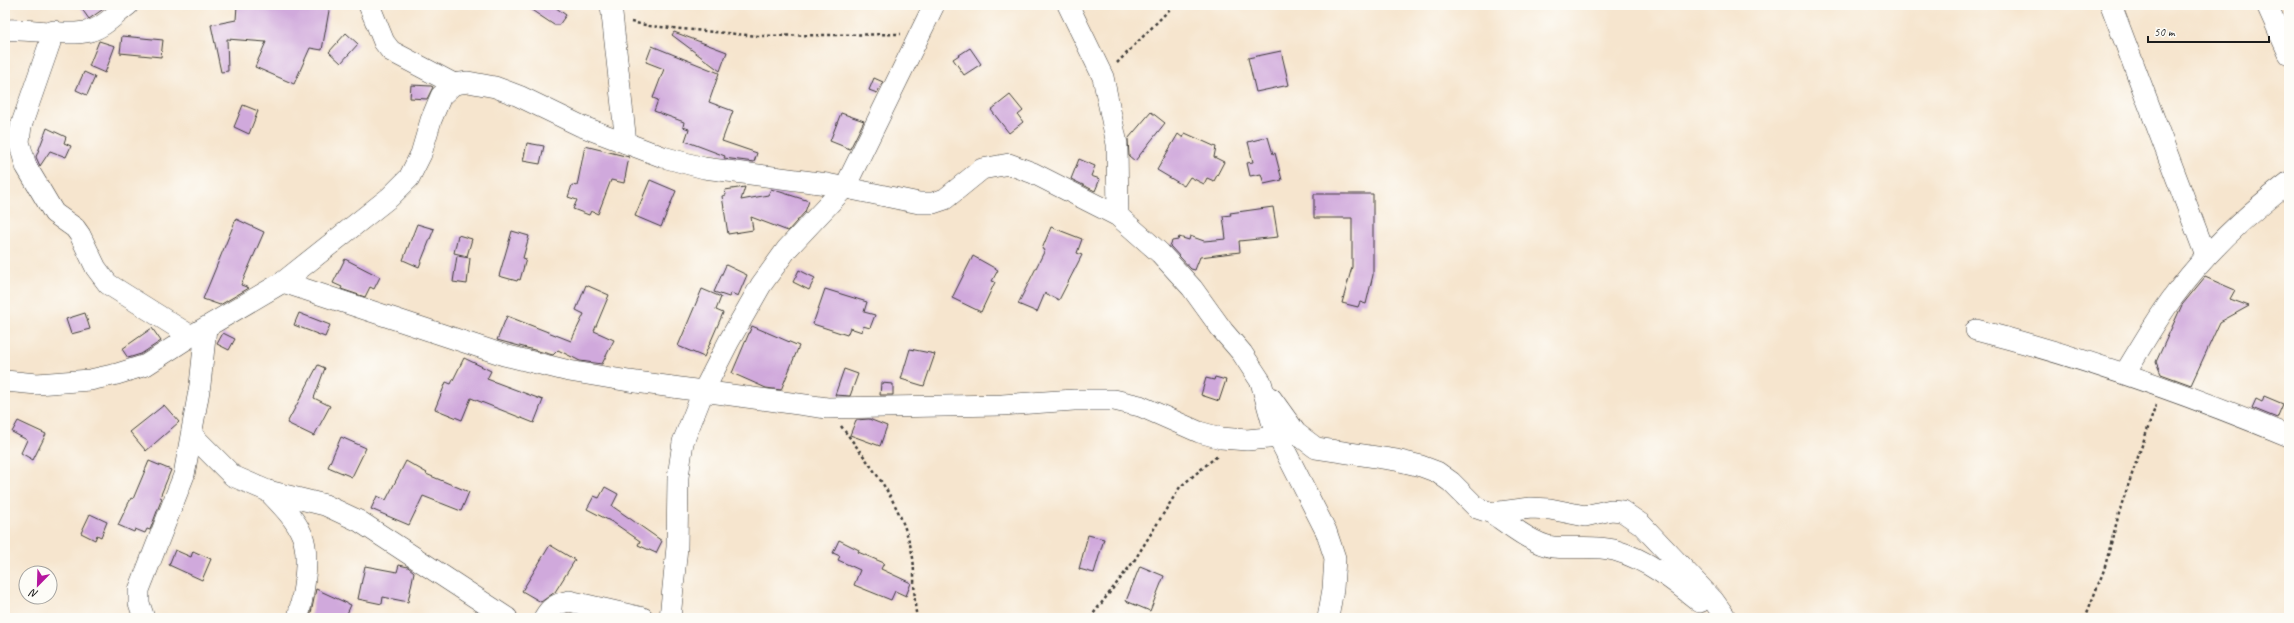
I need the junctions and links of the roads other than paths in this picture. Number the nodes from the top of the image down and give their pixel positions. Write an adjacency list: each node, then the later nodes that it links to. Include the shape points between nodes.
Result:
1 (128, 5): 9 (street, via 91,31)
2 (369, 5): 11 (street, via 384,42 391,51)
3 (934, 5): 14 (street)
4 (1068, 5): 15 (street, via 1103,77 1117,144)
5 (2112, 5): 16 (street)
6 (2267, 5): 10 (street)
7 (611, 9): 12 (street)
8 (5, 30): 9 (street, via 23,28)
9 (54, 31): 19 (street, via 21,126 19,142 26,166 54,213 75,228 80,235 96,268 108,284 126,297)
10 (2289, 54)
11 (454, 84): 12 (street, via 468,82 495,87 581,126); 17 (street, via 441,96 410,178 390,197)
12 (626, 143): 14 (street, via 663,157 704,168)
13 (2289, 182): 16 (street, via 2250,212)
14 (845, 187): 15 (street, via 919,203 933,203 945,199 982,169 1009,164 1034,173); 23 (street, via 787,249 761,285)
15 (1118, 216): 22 (street, via 1160,253 1192,288)
16 (2206, 256): 20 (street, via 2174,296)
17 (283, 282): 19 (street); 23 (street, via 511,356 569,371)
18 (1976, 330): 20 (street, via 2048,348)
19 (199, 332): 21 (street, via 146,365 117,374 90,380 37,384); 24 (street, via 200,385)
20 (2125, 373): 25 (street)
21 (5, 381)
22 (1261, 382): 26 (street); 28 (street, via 1296,433 1316,448 1421,466 1437,472 1451,482 1477,508)
23 (703, 392): 26 (street, via 827,408 1114,400 1140,406 1199,432 1221,438 1247,440); 34 (street, via 683,442)
24 (192, 436): 27 (street, via 233,476); 29 (street, via 184,475 139,590)
25 (2289, 436)
26 (1278, 437): 35 (street, via 1326,531 1335,558)
27 (268, 491): 30 (street, via 291,516 303,536 305,580); 31 (street, via 325,505 359,521)
28 (1492, 513): 36 (street, via 1518,531 1551,547 1600,547 1638,559 1664,574); 37 (street, via 1531,508 1585,516 1611,510 1622,512 1640,524 1713,600)
29 (144, 618)
30 (298, 618)
31 (507, 618)
32 (544, 618): 33 (street, via 548,610 556,604 569,601)
33 (643, 618)
34 (670, 618)
35 (1328, 618)
36 (1720, 618)
37 (1726, 618)

